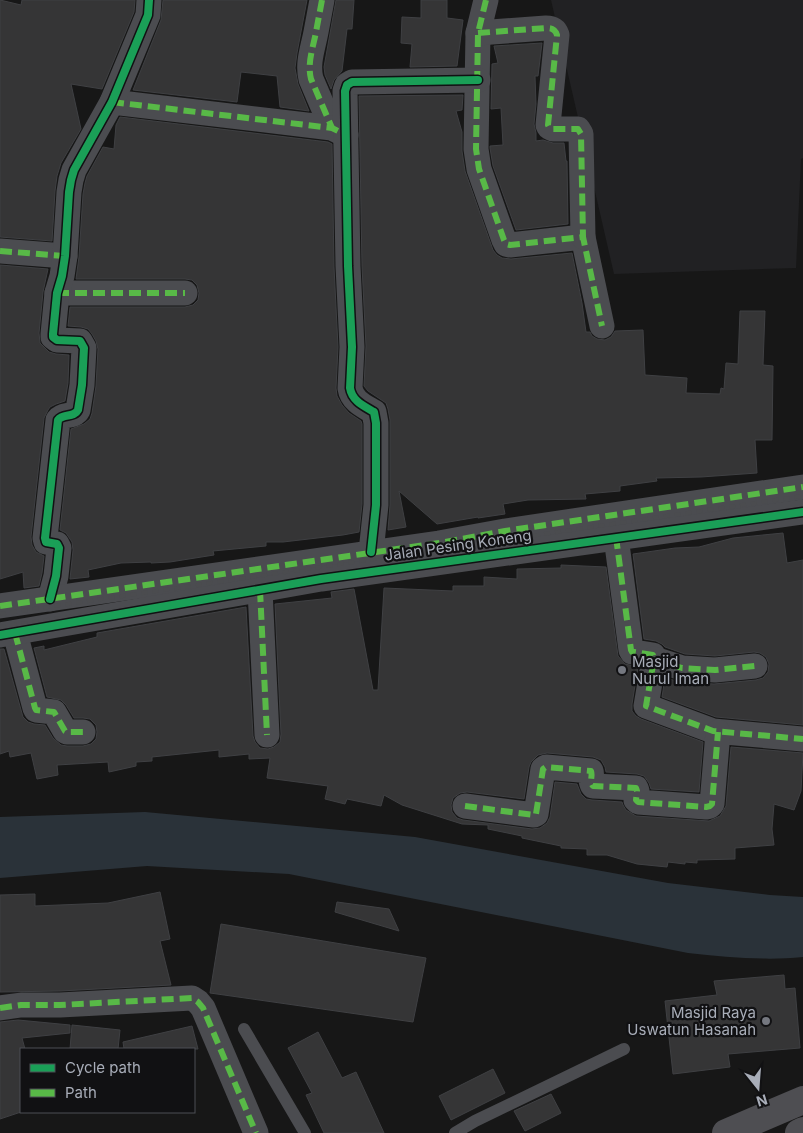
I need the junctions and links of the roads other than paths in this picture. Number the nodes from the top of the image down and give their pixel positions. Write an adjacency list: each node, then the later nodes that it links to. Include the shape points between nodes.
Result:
1 (149, 0): 6 (street, via 148,16)
2 (322, 0): 7 (street, via 310,73)
3 (486, 0): 4 (street)
4 (478, 34): 5 (street); 8 (street, via 546,28 555,31 548,125 553,129 578,129 581,134)
5 (478, 80): 7 (street, via 352,82 345,91); 8 (street, via 477,159 506,244)
6 (112, 102): 7 (street); 10 (street, via 72,175)
7 (339, 131): 17 (street, via 352,346 350,388 354,399 374,412 376,423 376,505)
8 (583, 237): 13 (street)
9 (0, 251): 10 (street)
10 (65, 256): 11 (street)
11 (57, 293): 12 (street); 19 (street, via 53,337 80,341 84,348 77,413 58,420 44,538 59,548)
12 (185, 293)
13 (602, 326)
14 (803, 487): 17 (street)
15 (803, 512): 16 (street, Jalan Pesing Koneng)
16 (616, 537): 18 (street, Jalan Pesing Koneng); 22 (street, via 631,650 651,654)
17 (372, 552): 19 (street)
18 (260, 590): 21 (street, Jalan Pesing Koneng); 26 (street)
19 (50, 599): 20 (street)
20 (0, 606)
21 (8, 634): 24 (street, via 36,710 54,712 65,731)
22 (654, 659): 23 (street, via 682,668 714,670); 25 (street, via 646,706)
23 (755, 666)
24 (83, 732)
25 (718, 732): 27 (street); 28 (street, via 710,806 638,802 636,788 593,786 590,771 546,767 534,815)
26 (267, 735)
27 (803, 739)
28 (465, 806)
29 (0, 1008): 34 (street, via 192,998 204,1008)
30 (244, 1029): 35 (lane)
31 (624, 1049): 36 (lane)
32 (803, 1100): 37 (highway)
33 (803, 1131): 38 (highway)
34 (256, 1133)
35 (305, 1133)
36 (455, 1133)
37 (726, 1133)
38 (799, 1133)

